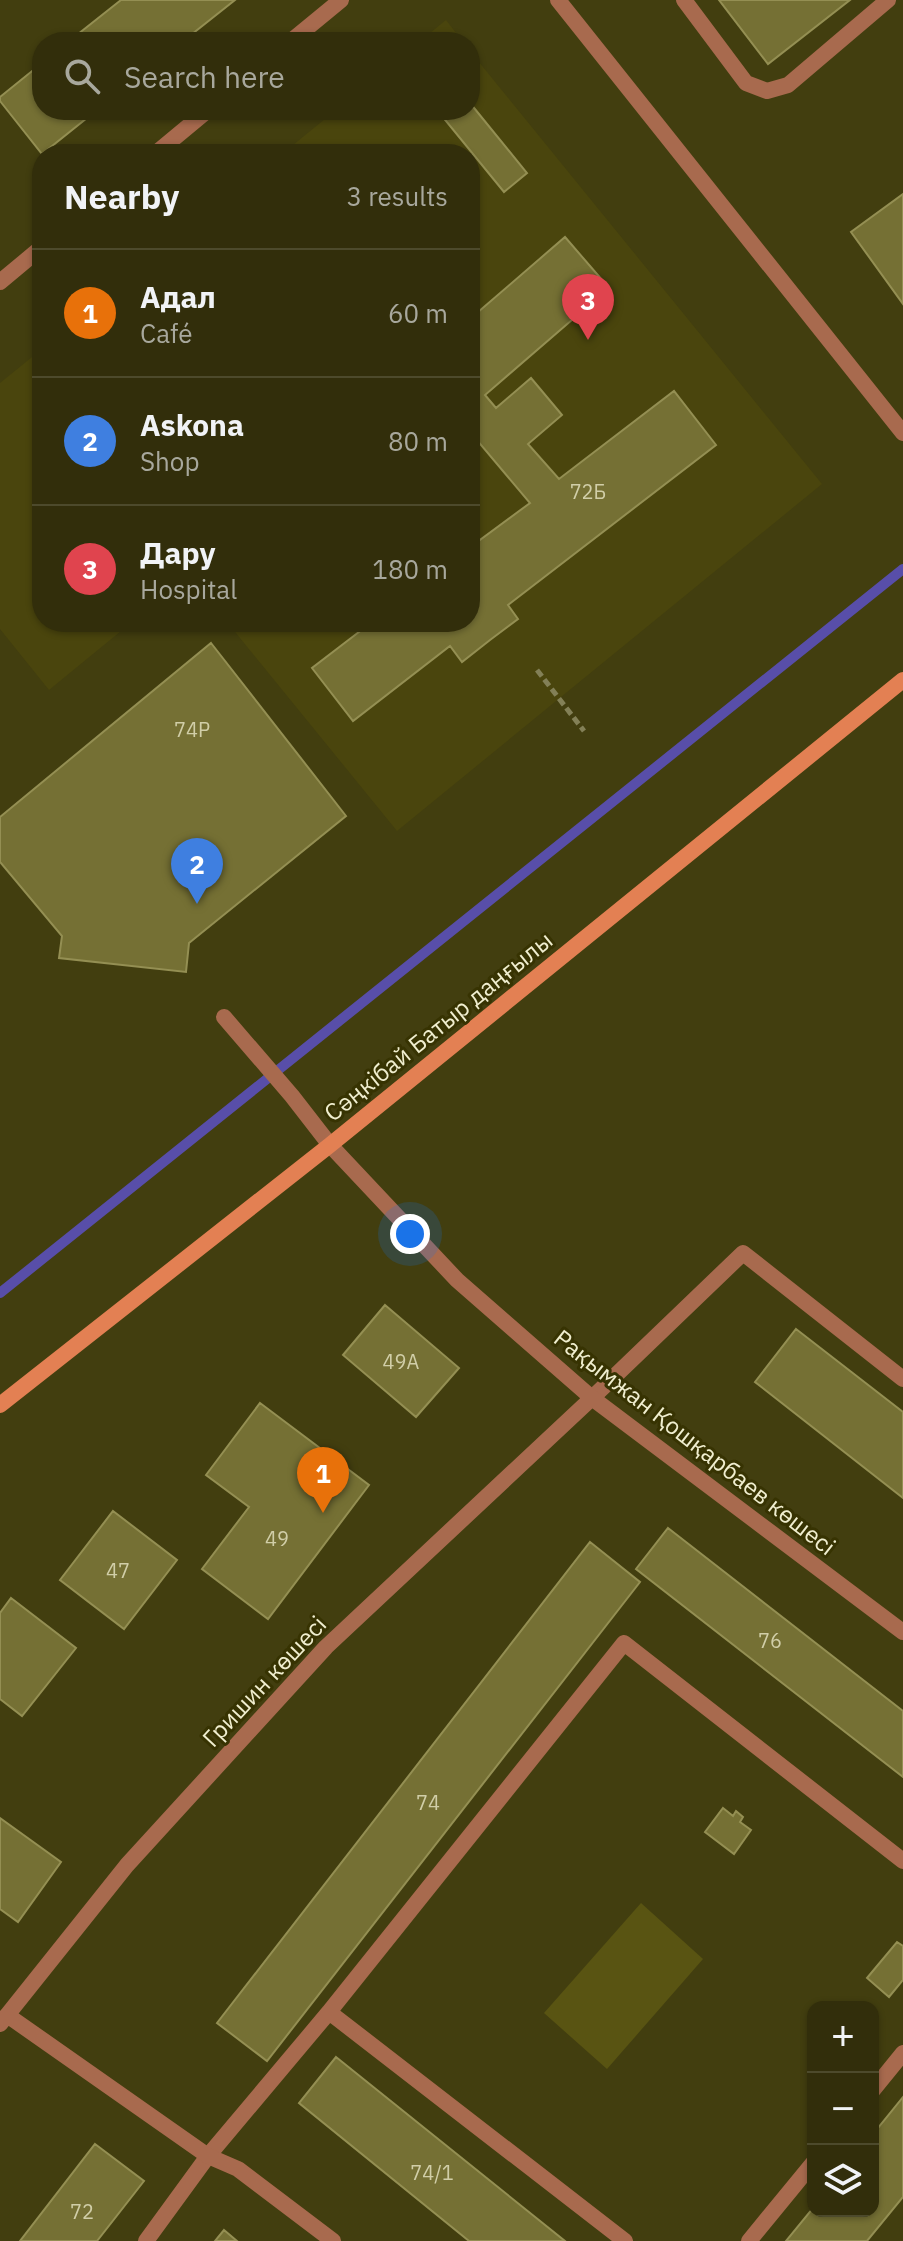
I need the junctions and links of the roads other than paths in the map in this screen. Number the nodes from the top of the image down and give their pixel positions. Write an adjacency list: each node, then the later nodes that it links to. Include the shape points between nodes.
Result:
1 (341, 0): 5 (street)
2 (558, 0): 10 (street)
3 (684, 0): 4 (street, via 746,83 767,91 788,85)
4 (888, 0)
5 (302, 32)
6 (196, 120): 7 (street)
7 (167, 144)
8 (32, 255): 9 (street)
9 (0, 282)
10 (903, 433)
11 (903, 680): 13 (main road, Сәңкібай Батыр даңғылы)
12 (224, 1017): 13 (street, Рақымжан Қошқарбаев көшесі)
13 (330, 1145): 15 (street, Рақымжан Қошқарбаев көшесі, via 457,1280); 16 (main road, Сәңкібай Батыр даңғылы)
14 (903, 1379): 15 (street, Гришин көшесі, via 743,1253)
15 (592, 1398): 17 (street, Рақымжан Қошқарбаев көшесі); 20 (street, Гришин көшесі, via 326,1647 127,1865)
16 (0, 1405)
17 (903, 1632)
18 (903, 1861): 19 (street, via 624,1643)
19 (329, 2012): 23 (street); 27 (street)
20 (4, 2020): 23 (street)
21 (903, 2053): 22 (street)
22 (879, 2083)
23 (208, 2156): 25 (street); 26 (street, via 238,2169)
24 (807, 2170): 28 (street)
25 (146, 2241)
26 (333, 2241)
27 (625, 2241)
28 (749, 2241)

